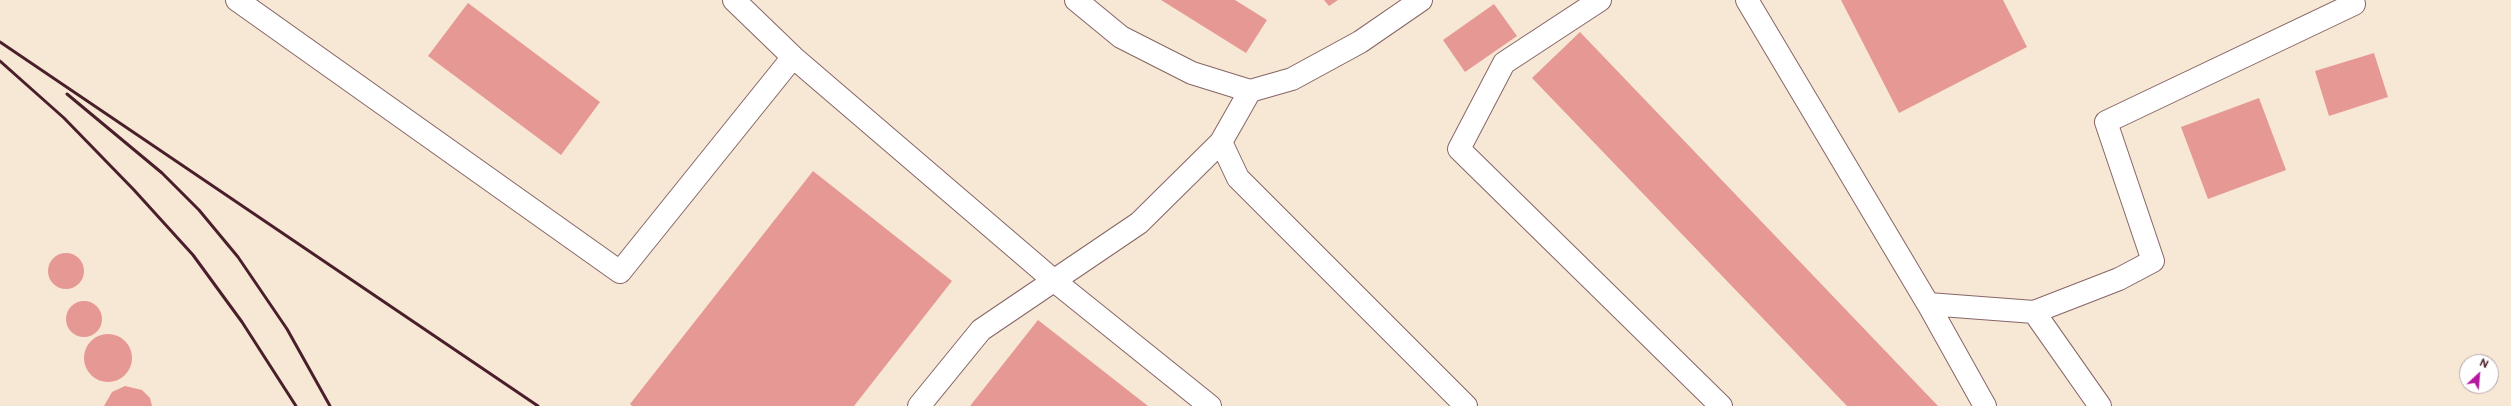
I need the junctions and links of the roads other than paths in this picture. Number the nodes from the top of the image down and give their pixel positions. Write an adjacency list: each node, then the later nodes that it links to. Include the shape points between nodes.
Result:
1 (237, 0): 8 (street, via 620,272)
2 (734, 0): 8 (street)
3 (1076, 0): 9 (street, via 1121,37 1192,73)
4 (1421, 0): 9 (street, via 1360,42 1292,79)
5 (1600, 0): 17 (street, via 1504,63 1459,149)
6 (1747, 0): 12 (street)
7 (2354, 4): 13 (street, via 2106,122 2153,261 2119,279)
8 (793, 57): 11 (street)
9 (1250, 91): 10 (street)
10 (1221, 142): 11 (street, via 1139,223); 16 (street, via 1238,178)
11 (1052, 280): 14 (street, via 981,330); 15 (street)
12 (1928, 304): 13 (street); 18 (street)
13 (2034, 312): 19 (street)
14 (919, 406)
15 (1210, 406)
16 (1466, 406)
17 (1721, 406)
18 (1985, 406)
19 (2100, 406)

